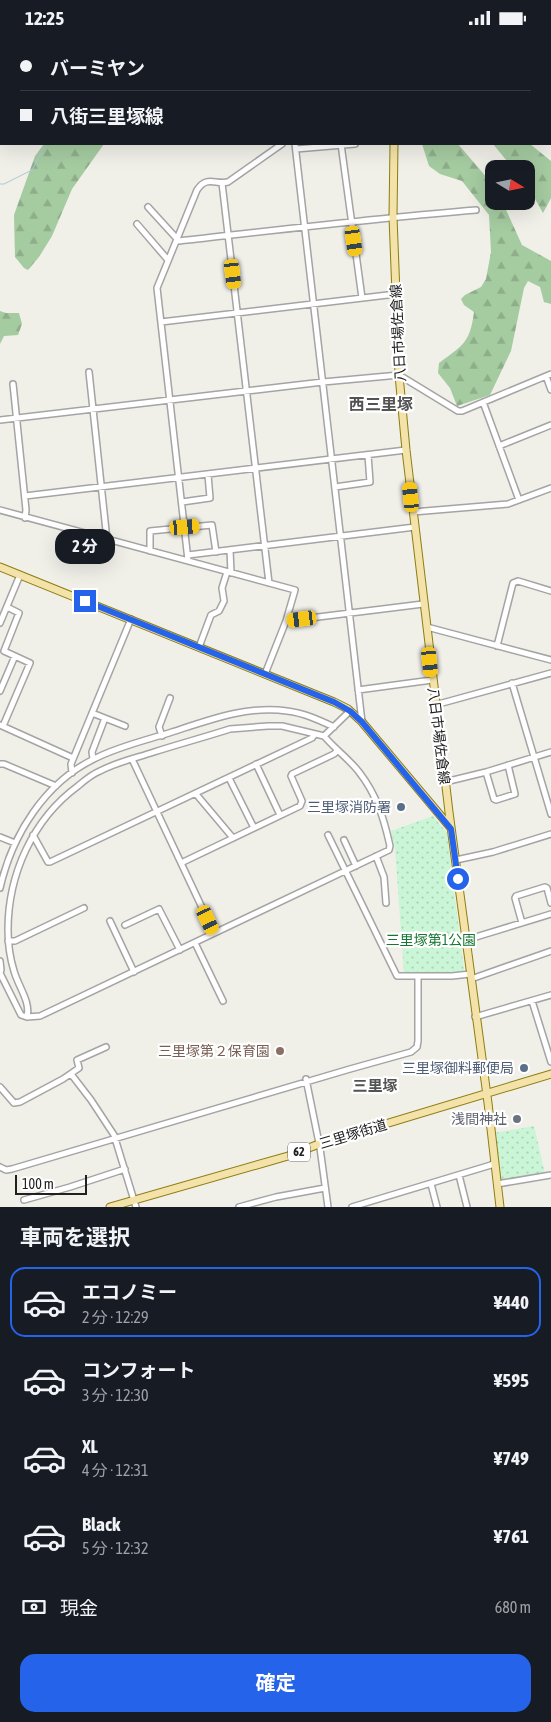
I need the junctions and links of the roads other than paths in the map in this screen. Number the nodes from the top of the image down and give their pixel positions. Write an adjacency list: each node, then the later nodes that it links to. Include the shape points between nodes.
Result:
1 (281, 145): 6 (street)
2 (326, 145): 5 (street)
3 (341, 145): 10 (street)
4 (394, 145): 9 (main road, 八日市場佐倉線)
5 (295, 147): 12 (street)
6 (222, 183): 13 (street); 14 (street, via 207,181 200,186)
7 (148, 207): 14 (street)
8 (476, 210): 9 (street)
9 (393, 217): 10 (street); 16 (main road, 八日市場佐倉線)
10 (352, 223): 12 (street); 17 (street)
11 (137, 224): 15 (street)
12 (305, 228): 13 (street); 18 (street)
13 (228, 236): 14 (street); 19 (street)
14 (176, 240): 15 (street)
15 (168, 260): 20 (street, via 157,288)
16 (396, 294): 17 (street); 22 (main road, 八日市場佐倉線)
17 (362, 298): 18 (street)
18 (314, 304): 19 (street); 24 (street)
19 (237, 313): 20 (street); 27 (street)
20 (161, 322): 28 (street)
21 (89, 372): 30 (street)
22 (399, 375): 24 (street); 29 (street, via 458,411); 35 (main road, 八日市場佐倉線)
23 (548, 375): 26 (street); 29 (street)
24 (323, 382): 27 (street); 37 (street)
25 (13, 384): 31 (street)
26 (551, 389)
27 (247, 391): 28 (street); 38 (street)
28 (170, 400): 30 (street); 40 (street)
29 (483, 402): 34 (street)
30 (93, 409): 31 (street); 41 (street)
31 (16, 418): 32 (street); 44 (street)
32 (0, 420)
33 (551, 425): 34 (street)
34 (499, 446): 45 (street)
35 (406, 450): 36 (street); 48 (main road, 八日市場佐倉線)
36 (368, 455): 37 (street); 42 (street, via 370,482)
37 (332, 459): 38 (street); 42 (street)
38 (256, 469): 39 (street); 54 (street)
39 (208, 475): 40 (street); 46 (street, via 210,498)
40 (179, 479): 41 (street); 46 (street)
41 (101, 487): 44 (street); 53 (street)
42 (335, 487): 52 (street)
43 (551, 488): 45 (street)
44 (24, 496): 49 (street)
45 (519, 500): 48 (street, via 508,504)
46 (182, 502): 50 (street)
47 (0, 510): 49 (street)
48 (413, 512): 51 (main road, 八日市場佐倉線)
49 (25, 518): 53 (street)
50 (185, 527): 56 (street, via 150,531); 57 (street, via 212,525); 58 (street)
51 (415, 527): 52 (street); 64 (main road, 八日市場佐倉線)
52 (340, 537): 54 (street); 66 (street)
53 (107, 540): 56 (street)
54 (266, 546): 55 (street); 62 (street)
55 (230, 550): 57 (street); 60 (street)
56 (150, 551): 58 (street)
57 (216, 552): 58 (street)
58 (188, 558): 60 (street)
59 (0, 567): 61 (main road)
60 (229, 573): 62 (street); 72 (street, via 222,588 224,601 219,611 211,615)
61 (20, 575): 65 (street); 67 (main road)
62 (269, 583): 68 (street, via 295,590)
63 (551, 591): 71 (street, via 518,581 513,583)
64 (423, 603): 66 (street); 70 (main road, 八日市場佐倉線)
65 (6, 607): 69 (street); 73 (street, via 19,613 4,651)
66 (349, 613): 68 (street); 79 (street)
67 (131, 619): 72 (main road); 84 (street)
68 (286, 621): 76 (street)
69 (0, 623)
70 (426, 627): 71 (street); 77 (main road, 八日市場佐倉線)
71 (497, 646): 74 (street)
72 (199, 647): 76 (main road)
73 (14, 656): 80 (street); 87 (street, via 30,663)
74 (551, 660)
75 (551, 673): 78 (street)
76 (265, 674): 83 (main road)
77 (432, 680): 79 (street); 82 (main road, 八日市場佐倉線)
78 (512, 683): 82 (street); 96 (street)
79 (358, 690): 86 (street)
80 (0, 691)
81 (170, 698): 91 (street, via 159,727)
82 (435, 705): 105 (main road, 八日市場佐倉線)
83 (350, 711): 86 (main road); 89 (street)
84 (92, 713): 85 (street); 95 (street)
85 (105, 718): 88 (street); 97 (street, via 92,752)
86 (362, 722): 112 (main road)
87 (2, 726): 95 (street)
88 (125, 726)
89 (334, 727): 91 (street, via 286,711 248,711 223,715); 92 (street)
90 (315, 734): 92 (street); 98 (street, via 282,726 244,727); 100 (street)
91 (162, 736): 97 (street)
92 (324, 736): 93 (street)
93 (337, 751): 110 (street, via 292,774 302,803); 120 (street, via 359,772 380,805 390,846 389,850)
94 (551, 753): 96 (street)
95 (73, 758): 103 (street)
96 (534, 758): 101 (street); 109 (street)
97 (94, 759): 103 (street)
98 (132, 759): 108 (street); 114 (street, via 98,771 75,788 54,807)
99 (0, 764): 106 (street)
100 (256, 764): 104 (street); 110 (street)
101 (508, 765): 102 (street); 102 (street, via 515,794 494,799)
102 (486, 772): 105 (street)
103 (72, 773): 106 (street)
104 (229, 777): 107 (street); 111 (street)
105 (445, 782): 112 (main road, 八日市場佐倉線)
106 (56, 787): 119 (street, via 34,812)
107 (196, 794): 108 (street); 117 (street)
108 (156, 812): 114 (street, via 50,862); 122 (street)
109 (551, 813)
110 (280, 815): 111 (street)
111 (254, 828): 117 (street)
112 (451, 829): 121 (main road, 八日市場佐倉線)
113 (551, 834): 121 (street)
114 (33, 835): 135 (street, via 12,890)
115 (328, 835): 124 (street)
116 (0, 837): 119 (street)
117 (233, 838): 122 (street)
118 (344, 841): 123 (street)
119 (15, 843): 125 (street)
120 (376, 856): 123 (street); 126 (street, via 384,877)
121 (456, 860): 134 (main road, 八日市場佐倉線)
122 (181, 863): 133 (street)
123 (356, 865): 124 (street)
124 (345, 871): 133 (street); 143 (street, via 396,975)
125 (0, 888)
126 (386, 903)
127 (551, 903): 131 (street, via 545,887 516,896)
128 (84, 908): 135 (street, via 15,941)
129 (551, 914): 131 (street)
130 (110, 921): 140 (street)
131 (522, 923): 134 (street)
132 (125, 925): 137 (street, via 159,909)
133 (214, 933): 136 (street)
134 (466, 940): 142 (main road, 八日市場佐倉線)
135 (8, 941): 147 (street, via 14,971 28,1006)
136 (195, 943): 137 (street); 145 (street)
137 (180, 950): 140 (street)
138 (551, 951): 142 (street)
139 (0, 961): 141 (street)
140 (134, 972): 147 (street, via 44,1015)
141 (0, 973): 147 (street, via 20,1013)
142 (470, 976): 143 (street); 148 (main road, 八日市場佐倉線)
143 (418, 977): 153 (street, via 416,1049)
144 (551, 995): 146 (street)
145 (223, 1001)
146 (532, 1001): 148 (street); 150 (street)
147 (27, 1017)
148 (475, 1017): 155 (main road, 八日市場佐倉線)
149 (106, 1047): 151 (street, via 77,1061 79,1067)
150 (551, 1062)
151 (71, 1074): 154 (street, via 16,1104); 156 (street)
152 (551, 1075): 155 (main road, 三里塚街道 / 62)
153 (307, 1081): 156 (street); 157 (street)
154 (0, 1087)
155 (486, 1095): 157 (main road, 三里塚街道 / 62); 158 (main road, 八日市場佐倉線)
156 (116, 1139): 159 (street, via 12,1169); 160 (street)
157 (319, 1144): 165 (street); 168 (main road, 三里塚街道 / 62)
158 (494, 1162): 161 (street); 164 (main road, 八日市場佐倉線)
159 (0, 1167)
160 (125, 1169): 166 (street); 168 (street)
161 (459, 1175): 163 (street); 175 (street)
162 (551, 1175): 164 (street)
163 (430, 1184): 167 (street); 174 (street)
164 (497, 1184): 176 (main road, 八日市場佐倉線)
165 (325, 1188): 170 (street); 171 (street)
166 (24, 1200)
167 (376, 1200): 172 (street); 173 (street)
168 (135, 1203): 169 (main road, 三里塚街道 / 62)
169 (110, 1207)
170 (239, 1207)
171 (328, 1207)
172 (352, 1207)
173 (378, 1207)
174 (437, 1207)
175 (467, 1207)
176 (500, 1207)

